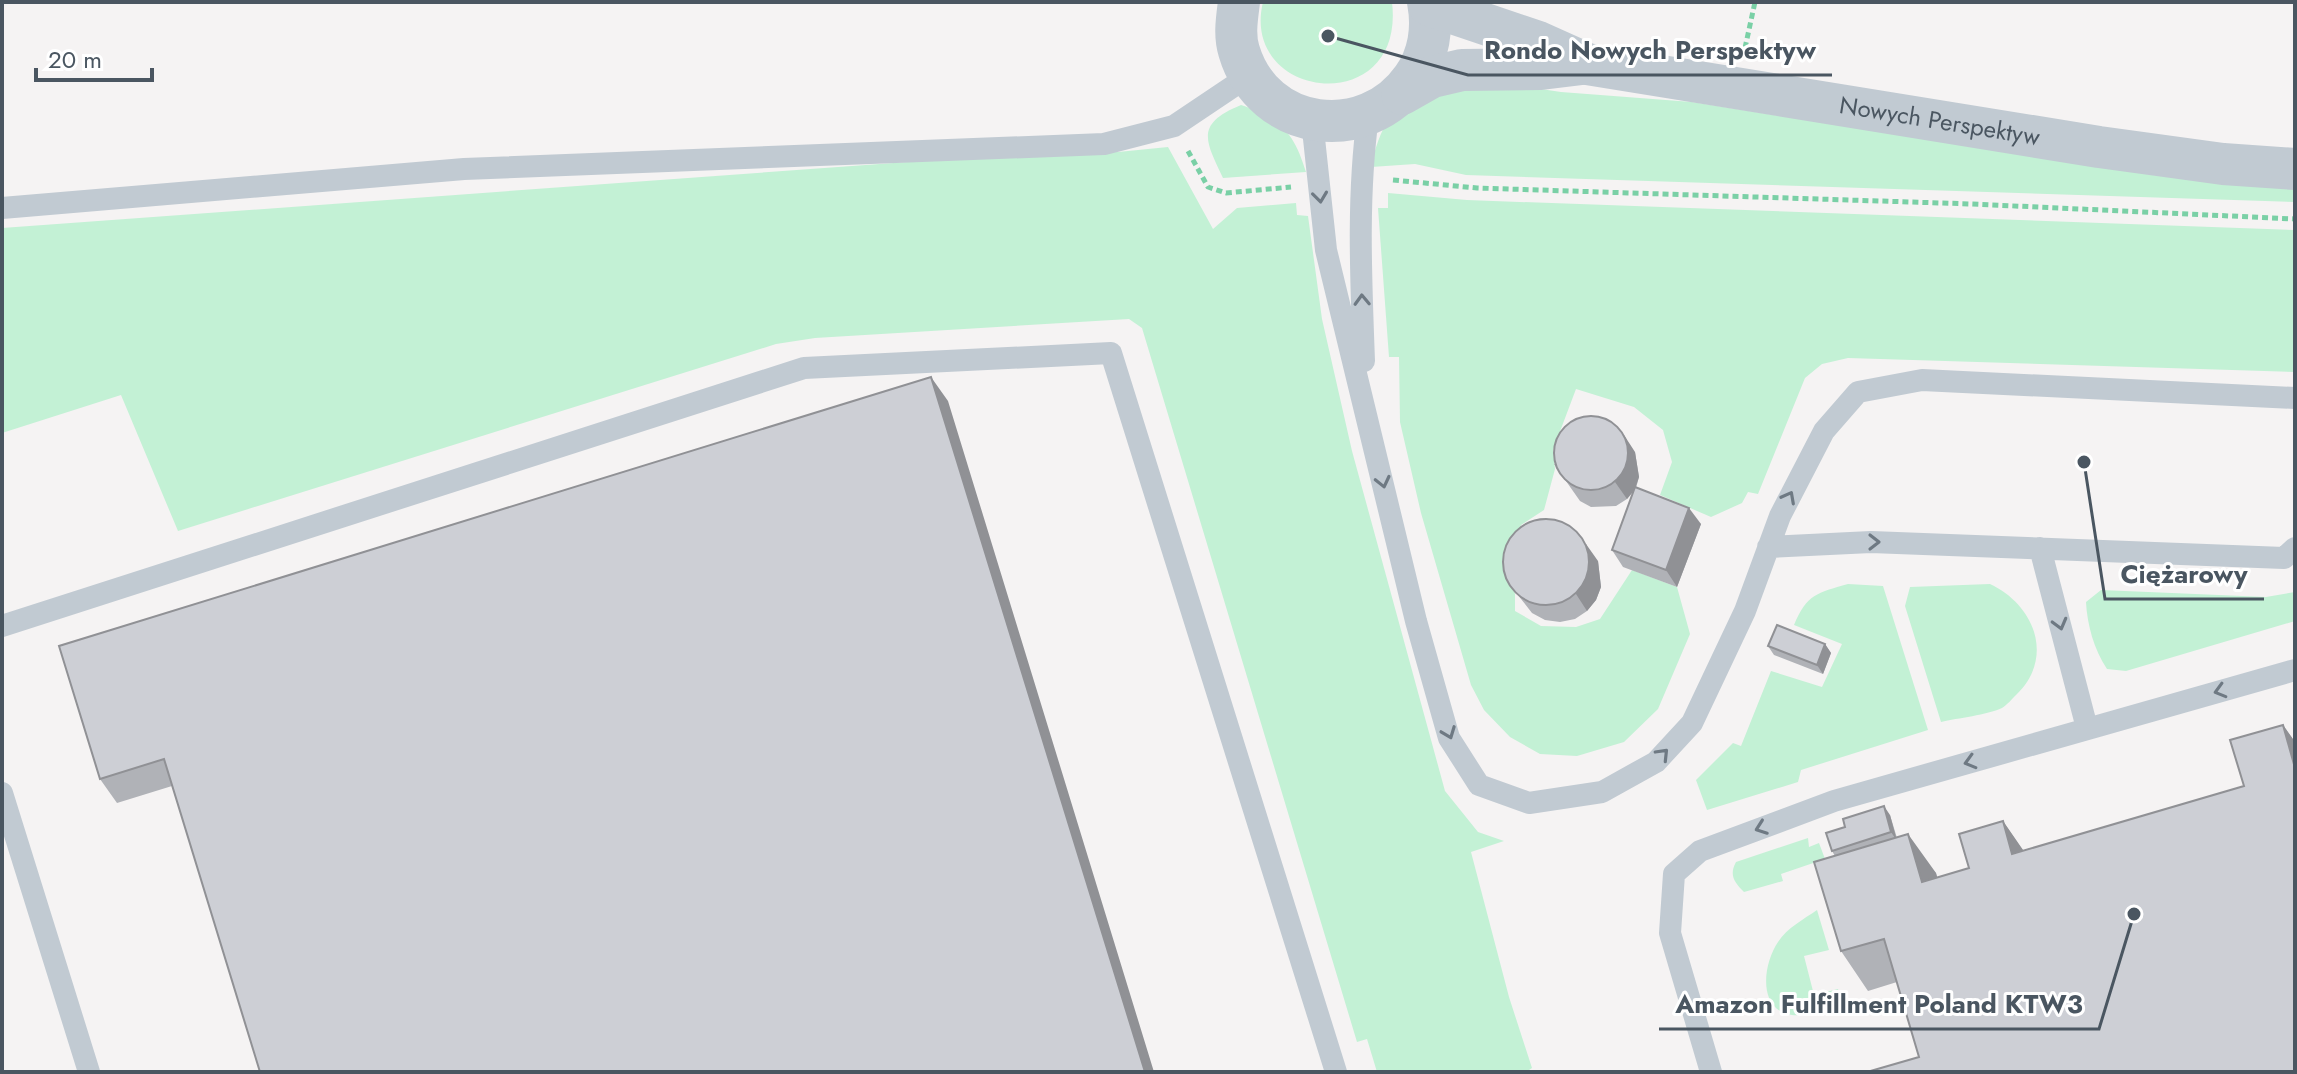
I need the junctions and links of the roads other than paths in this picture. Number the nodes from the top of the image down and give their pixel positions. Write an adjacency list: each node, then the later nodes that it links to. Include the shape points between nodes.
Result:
1 (1239, 2): 4 (street, via 1239,50)
2 (1428, 4): 3 (street, Nowych Perspektyw); 5 (street, via 1430,37 1420,68)
3 (1587, 64): 5 (street, Nowych Perspektyw, via 1462,70 1432,77); 7 (street, Nowych Perspektyw, via 2099,147)
4 (1250, 75): 6 (street, via 1288,111); 8 (lane, via 1174,126 1104,144 464,169)
5 (1385, 105): 6 (street, Nowych Perspektyw, via 1341,122); 10 (lane, one-way to 5, via 1361,181)
6 (1312, 120): 10 (lane, one-way to 10, via 1326,250)
7 (2295, 169)
8 (2, 208)
9 (2295, 398): 11 (lane, one-way to 9, via 1824,431 1858,392 1922,380)
10 (1365, 406): 11 (lane, one-way to 11, via 1449,738 1479,785 1529,803 1602,792 1656,762 1692,723 1745,611)
11 (1768, 547): 12 (lane, one-way to 12, via 1871,542)
12 (2040, 548): 13 (lane, via 2284,558); 16 (lane, one-way to 16)
13 (2295, 548)
14 (2, 626): 19 (lane, via 804,368 1111,353)
15 (2295, 670): 16 (lane, one-way to 16)
16 (2087, 728): 20 (lane, one-way to 20, via 1834,801 1700,851 1674,874 1670,933)
17 (2, 793): 18 (lane)
18 (89, 1072)
19 (1336, 1072)
20 (1711, 1072)

